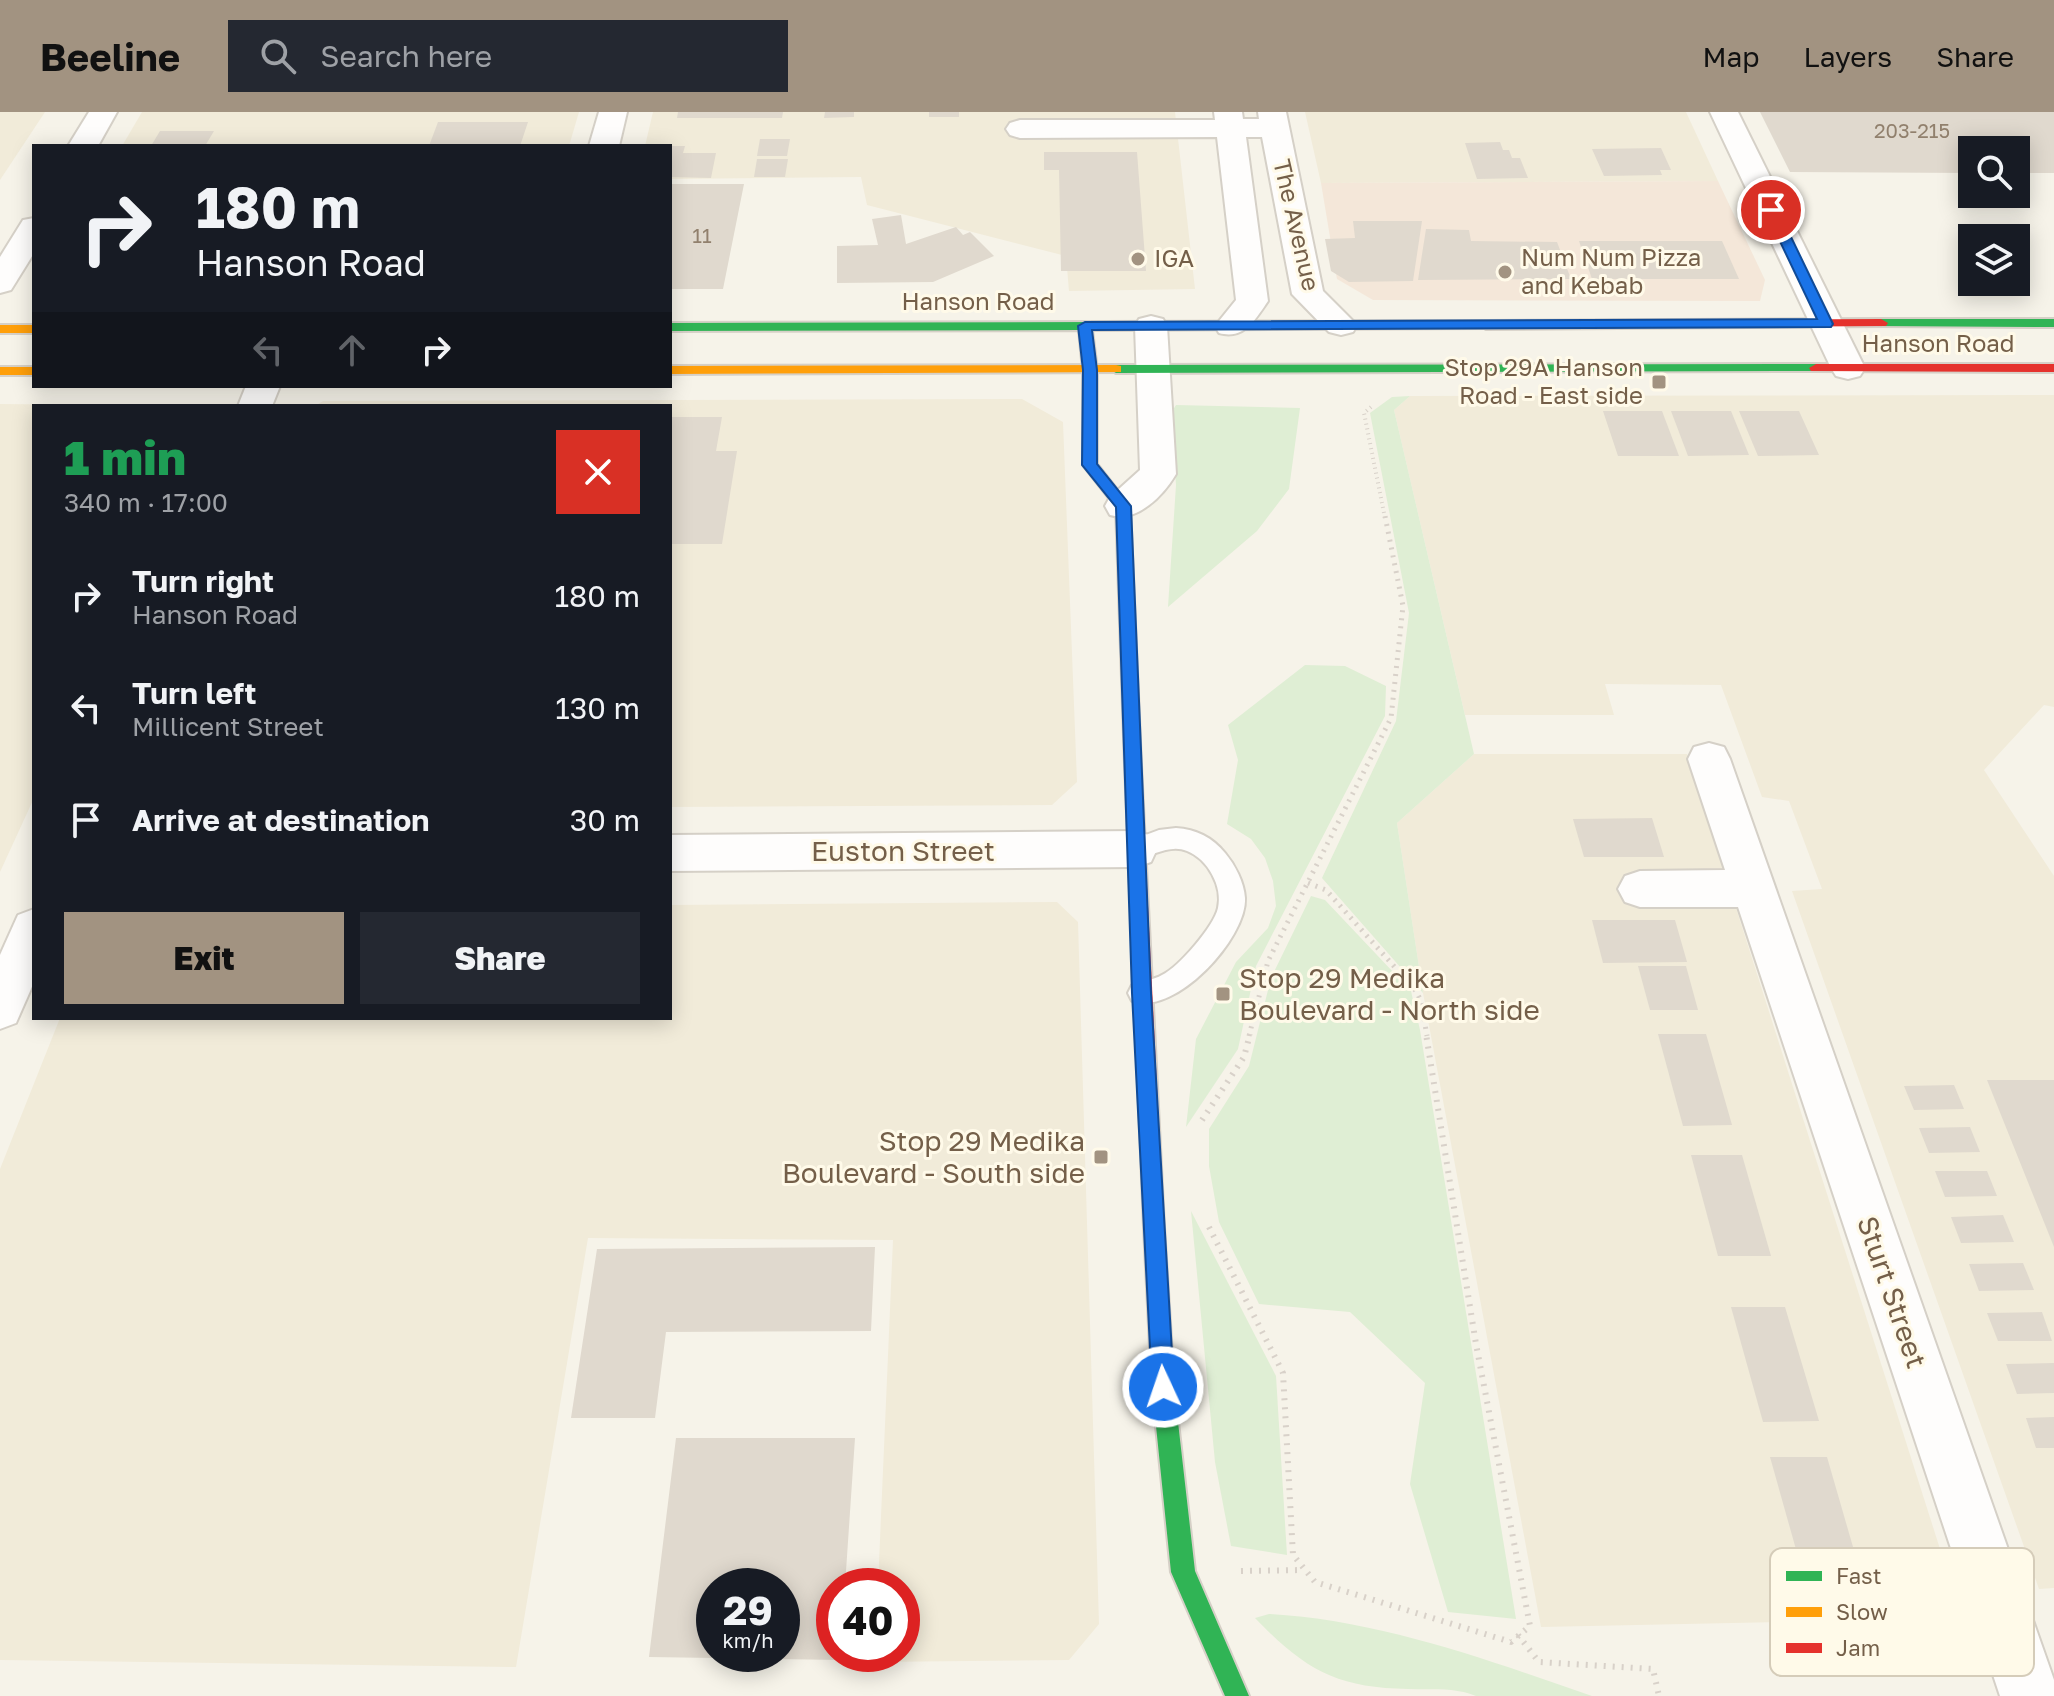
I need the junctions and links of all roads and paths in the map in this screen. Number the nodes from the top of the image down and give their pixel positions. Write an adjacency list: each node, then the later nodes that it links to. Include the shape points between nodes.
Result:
1 (103, 112): 7 (street)
2 (613, 112): 8 (street)
3 (1724, 112): 12 (street)
4 (1229, 120): 5 (street); 6 (street); 16 (street, The Avenue, via 1252,301)
5 (1273, 120): 13 (street, The Avenue, via 1308,294)
6 (1020, 129)
7 (84, 144)
8 (605, 144)
9 (32, 230): 10 (street)
10 (0, 283)
11 (2054, 323): 12 (main road, Hanson Road)
12 (1826, 324): 13 (main road, Hanson Road); 20 (street)
13 (1341, 325): 16 (main road, Hanson Road)
14 (1085, 326): 15 (main road, Hanson Road); 17 (main road, Hanson Road); 24 (main road)
15 (1151, 326): 16 (main road, Hanson Road); 22 (street)
16 (1231, 326)
17 (672, 327)
18 (0, 329): 19 (main road)
19 (32, 329)
20 (1848, 368): 21 (main road, Hanson Road); 22 (main road, Hanson Road)
21 (2054, 368)
22 (1155, 369): 24 (main road, Hanson Road); 28 (street, via 1158,474)
23 (672, 370): 24 (main road, Hanson Road)
24 (1090, 370): 28 (main road, via 1090,465)
25 (0, 371): 26 (main road)
26 (32, 371)
27 (1376, 403): 32 (path, via 1364,413 1403,606 1391,718)
28 (1123, 506): 30 (main road)
29 (1709, 759): 33 (street, Sturt Street)
30 (1136, 849): 31 (street, Euston Street); 36 (main road); 36 (lane, via 1161,838 1186,839 1204,848 1228,876 1231,907 1216,937 1176,982)
31 (672, 853)
32 (1308, 883): 38 (path, via 1268,961 1244,1057); 41 (path, via 1326,890 1421,1001 1476,1344 1530,1626)
33 (1753, 888): 34 (street); 40 (street, Sturt Street)
34 (1640, 889)
35 (32, 933): 37 (street)
36 (1142, 993): 43 (main road, via 1163,1387 1177,1531 1183,1572)
37 (0, 1009)
38 (1199, 1128)
39 (1206, 1218): 41 (path, via 1283,1373 1293,1555 1304,1570 1315,1582 1511,1642)
40 (1979, 1548)
41 (1518, 1635): 44 (path, via 1539,1662 1653,1669)
42 (2023, 1676): 45 (street, Sturt Street)
43 (1237, 1696)
44 (1659, 1696)
45 (2030, 1696)

